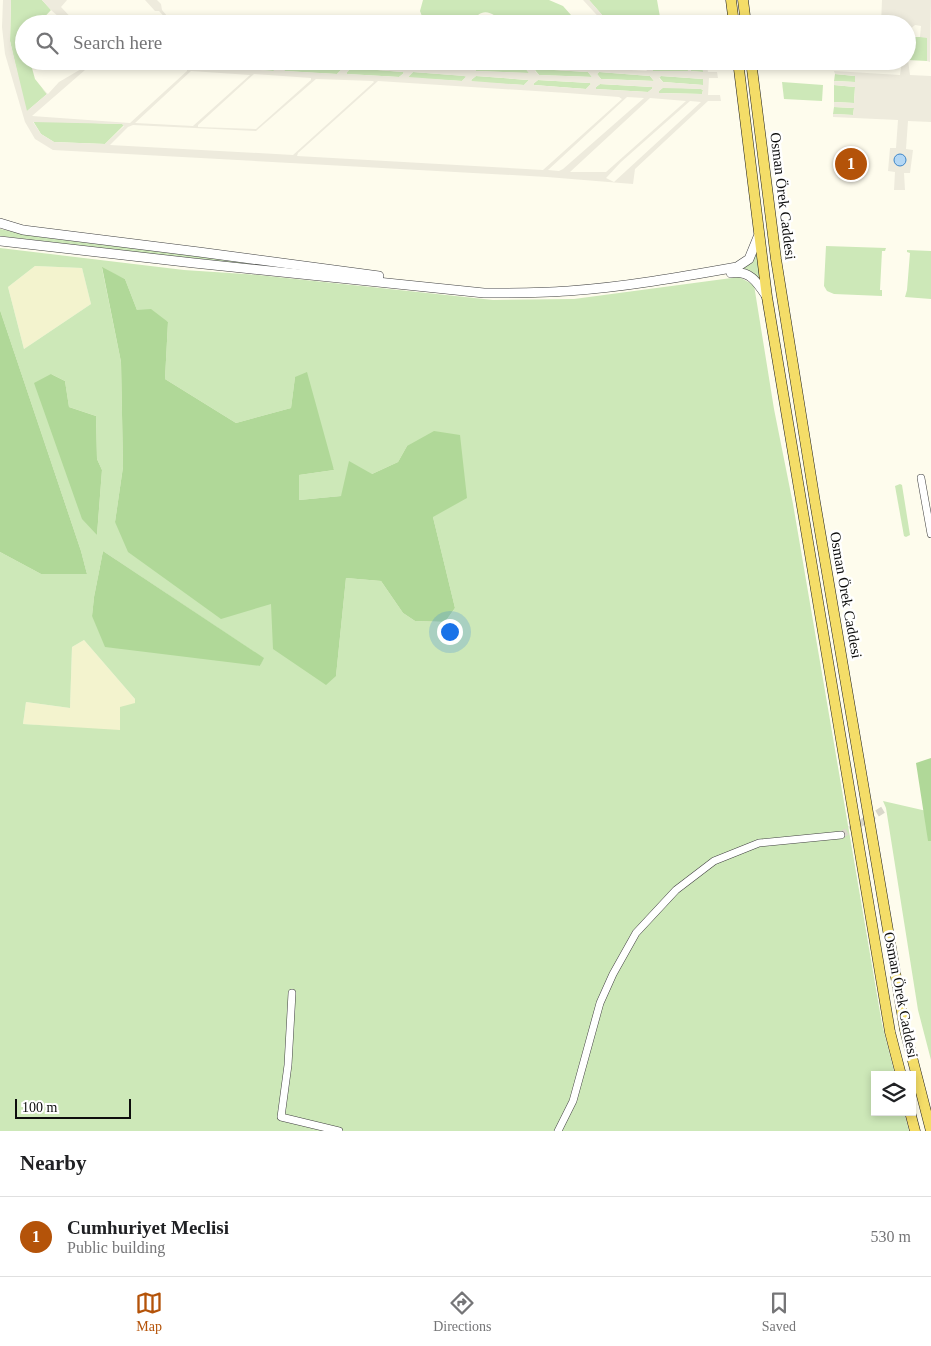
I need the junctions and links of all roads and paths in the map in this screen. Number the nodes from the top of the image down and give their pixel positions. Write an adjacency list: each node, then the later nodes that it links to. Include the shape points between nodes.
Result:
1 (731, 0): 3 (main road)
2 (743, 0): 4 (main road)
3 (733, 15)
4 (745, 15)
5 (739, 70): 8 (main road, Osman Örek Caddesi)
6 (752, 70): 22 (main road, Osman Örek Caddesi, via 776,258 815,502 905,1030)
7 (0, 223): 11 (street, via 23,230)
8 (758, 237): 10 (street, via 749,259 738,267); 12 (main road, Osman Örek Caddesi)
9 (0, 241): 11 (street, via 342,279)
10 (663, 280): 11 (street, via 567,291); 12 (street, via 739,272 751,276)
11 (511, 293)
12 (767, 297): 17 (main road, Osman Örek Caddesi, via 890,1032)
13 (921, 478): 14 (street)
14 (931, 534)
15 (841, 835): 20 (street, via 759,843 714,861 676,890 636,933 613,974 600,1003 573,1101)
16 (292, 993): 19 (street, via 281,1117)
17 (900, 1071)
18 (911, 1116): 21 (main road)
19 (339, 1131)
20 (558, 1131)
21 (915, 1131)
22 (931, 1131)

